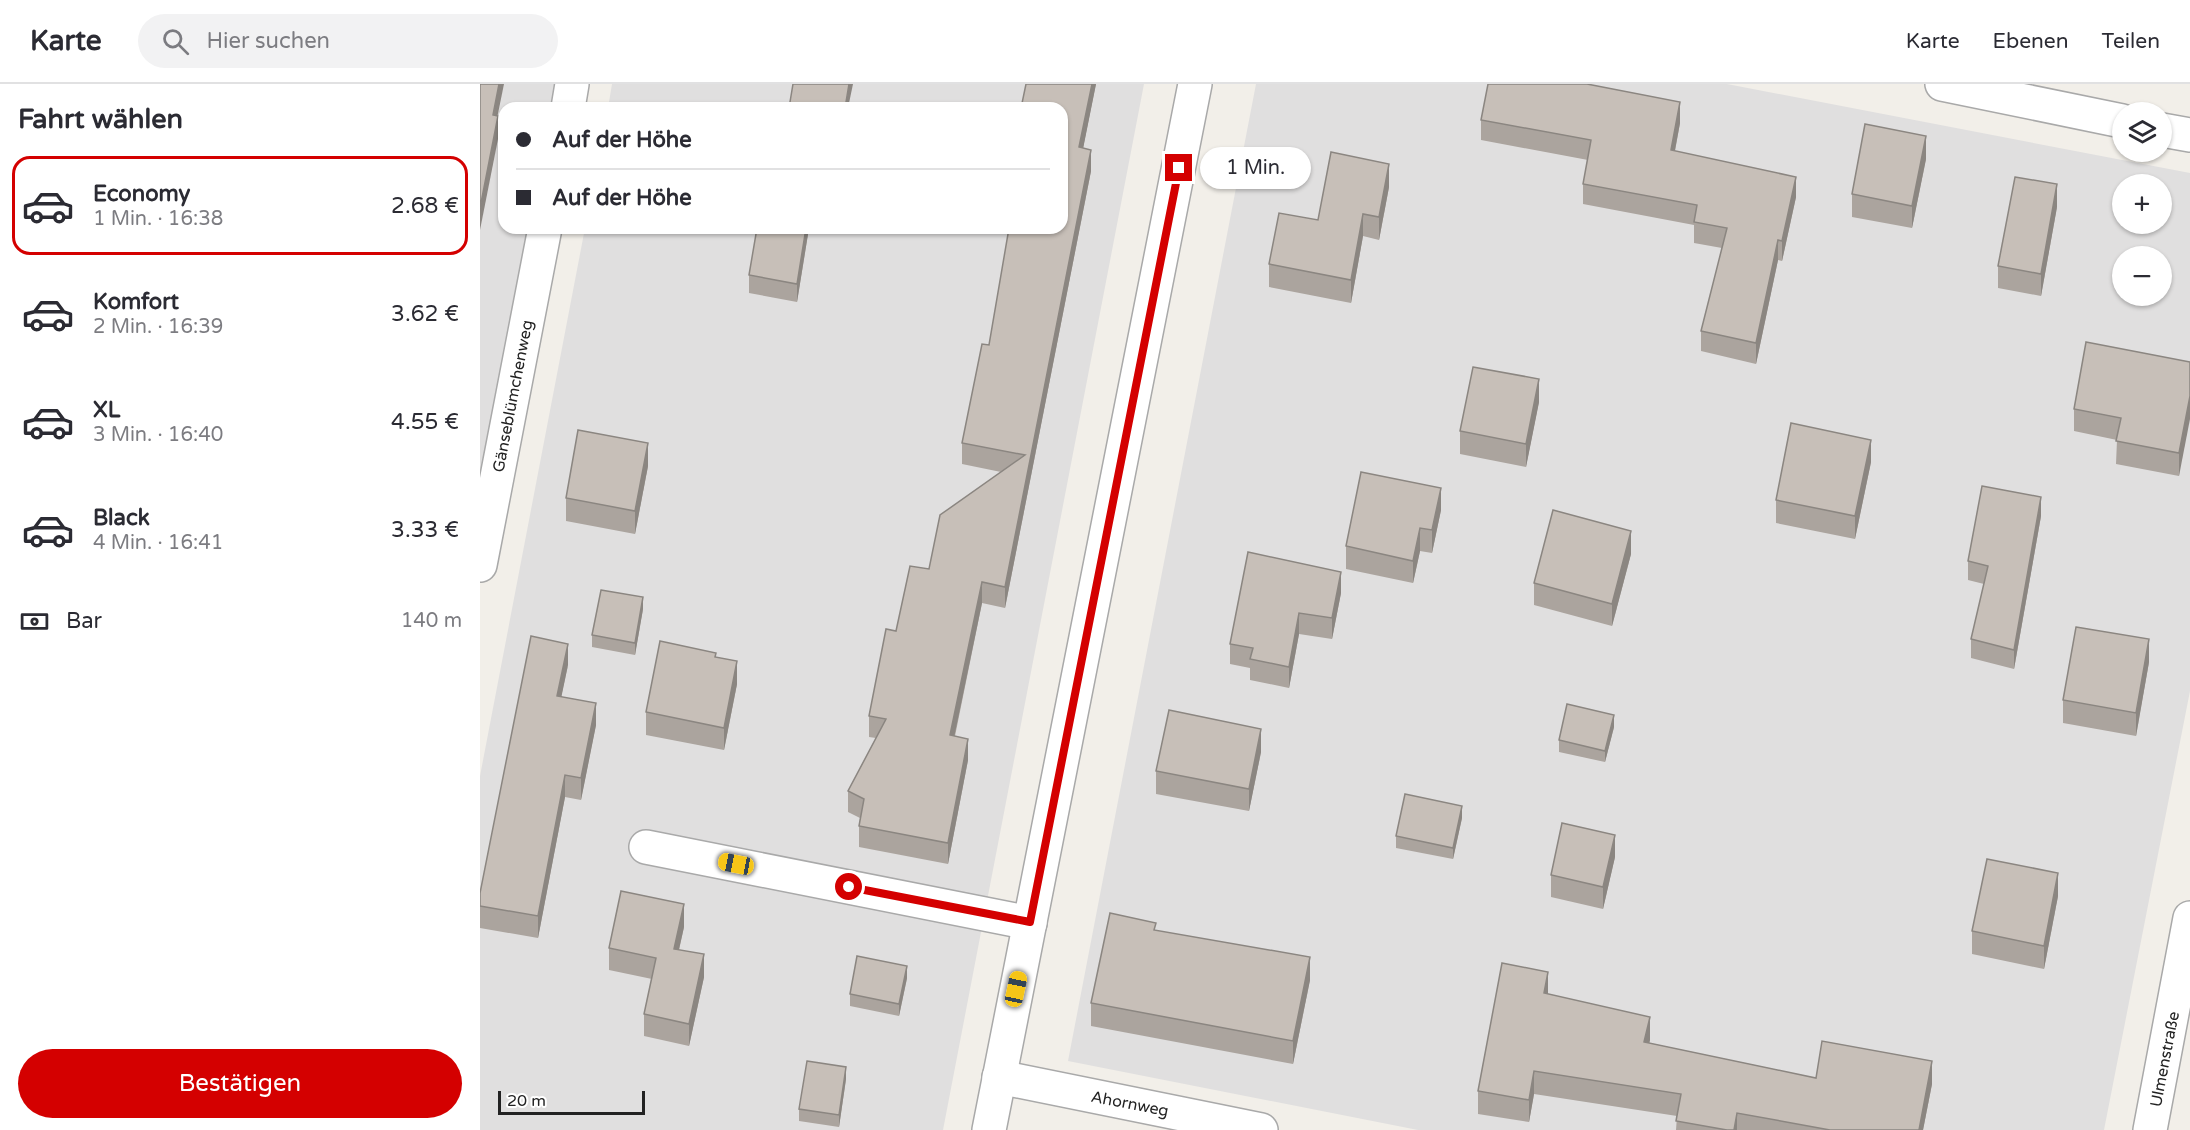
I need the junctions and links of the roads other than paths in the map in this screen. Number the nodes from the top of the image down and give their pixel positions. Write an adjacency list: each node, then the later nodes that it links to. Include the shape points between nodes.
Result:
1 (572, 84): 4 (street)
2 (1195, 84): 12 (street)
3 (1942, 84): 5 (street)
4 (569, 102)
5 (2112, 120)
6 (2172, 132): 7 (street)
7 (2190, 135)
8 (544, 234): 9 (street, Gänseblümchenweg)
9 (480, 565)
10 (646, 847): 12 (street)
11 (2190, 918): 16 (street, Ulmenstraße)
12 (1030, 922): 13 (street)
13 (999, 1077): 14 (street); 15 (street, Ahornweg)
14 (989, 1130)
15 (1261, 1130)
16 (2150, 1130)

